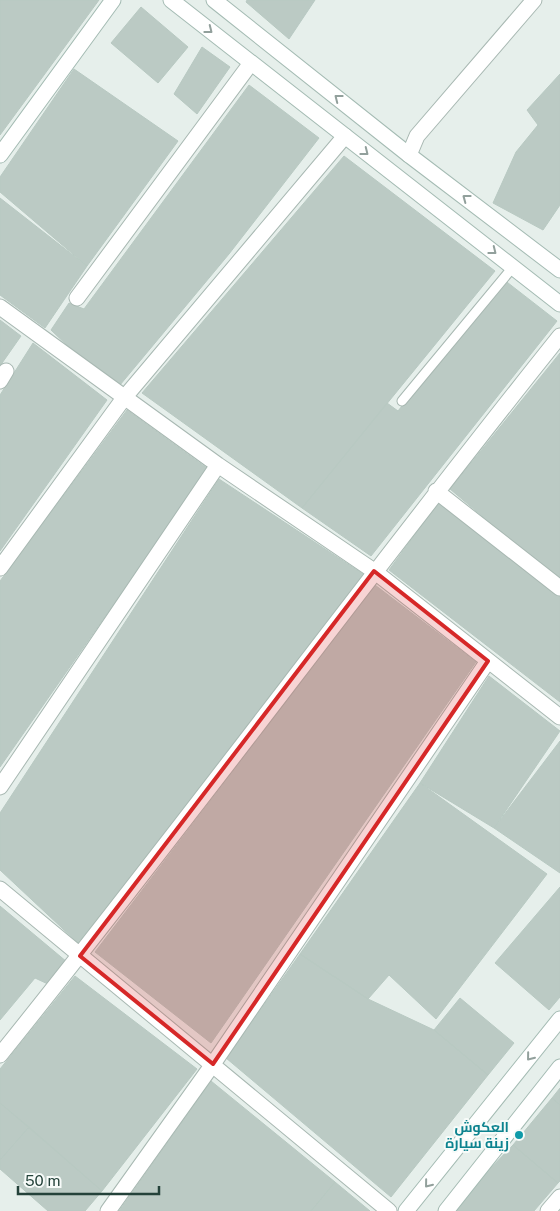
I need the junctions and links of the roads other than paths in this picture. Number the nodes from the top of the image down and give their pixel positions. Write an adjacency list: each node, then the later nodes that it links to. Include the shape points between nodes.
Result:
1 (113, 0): 7 (street)
2 (171, 0): 5 (street, one-way to 5)
3 (214, 0): 8 (street, one-way to 3)
4 (534, 0): 8 (street, via 416,136)
5 (251, 63): 6 (street); 11 (street)
6 (345, 136): 9 (street, one-way to 9); 15 (street)
7 (0, 155)
8 (410, 155): 10 (street, one-way to 8)
9 (513, 267): 12 (street); 16 (lane)
10 (560, 270)
11 (76, 298)
12 (560, 304)
13 (0, 307): 15 (street)
14 (560, 336): 18 (street)
15 (124, 398): 17 (street); 19 (street)
16 (402, 401)
17 (218, 465): 20 (street); 24 (street)
18 (436, 491): 20 (street); 21 (street)
19 (0, 568)
20 (374, 571): 22 (street); 26 (street)
21 (560, 588)
22 (488, 661): 23 (street); 29 (street)
23 (560, 717)
24 (0, 787)
25 (0, 890): 26 (street)
26 (80, 956): 28 (street); 29 (street)
27 (560, 1019): 34 (street, one-way to 34)
28 (0, 1055)
29 (213, 1064): 32 (street); 33 (street)
30 (560, 1067): 35 (street)
31 (560, 1197): 36 (street)
32 (108, 1211)
33 (389, 1211)
34 (406, 1211)
35 (446, 1211)
36 (548, 1211)

